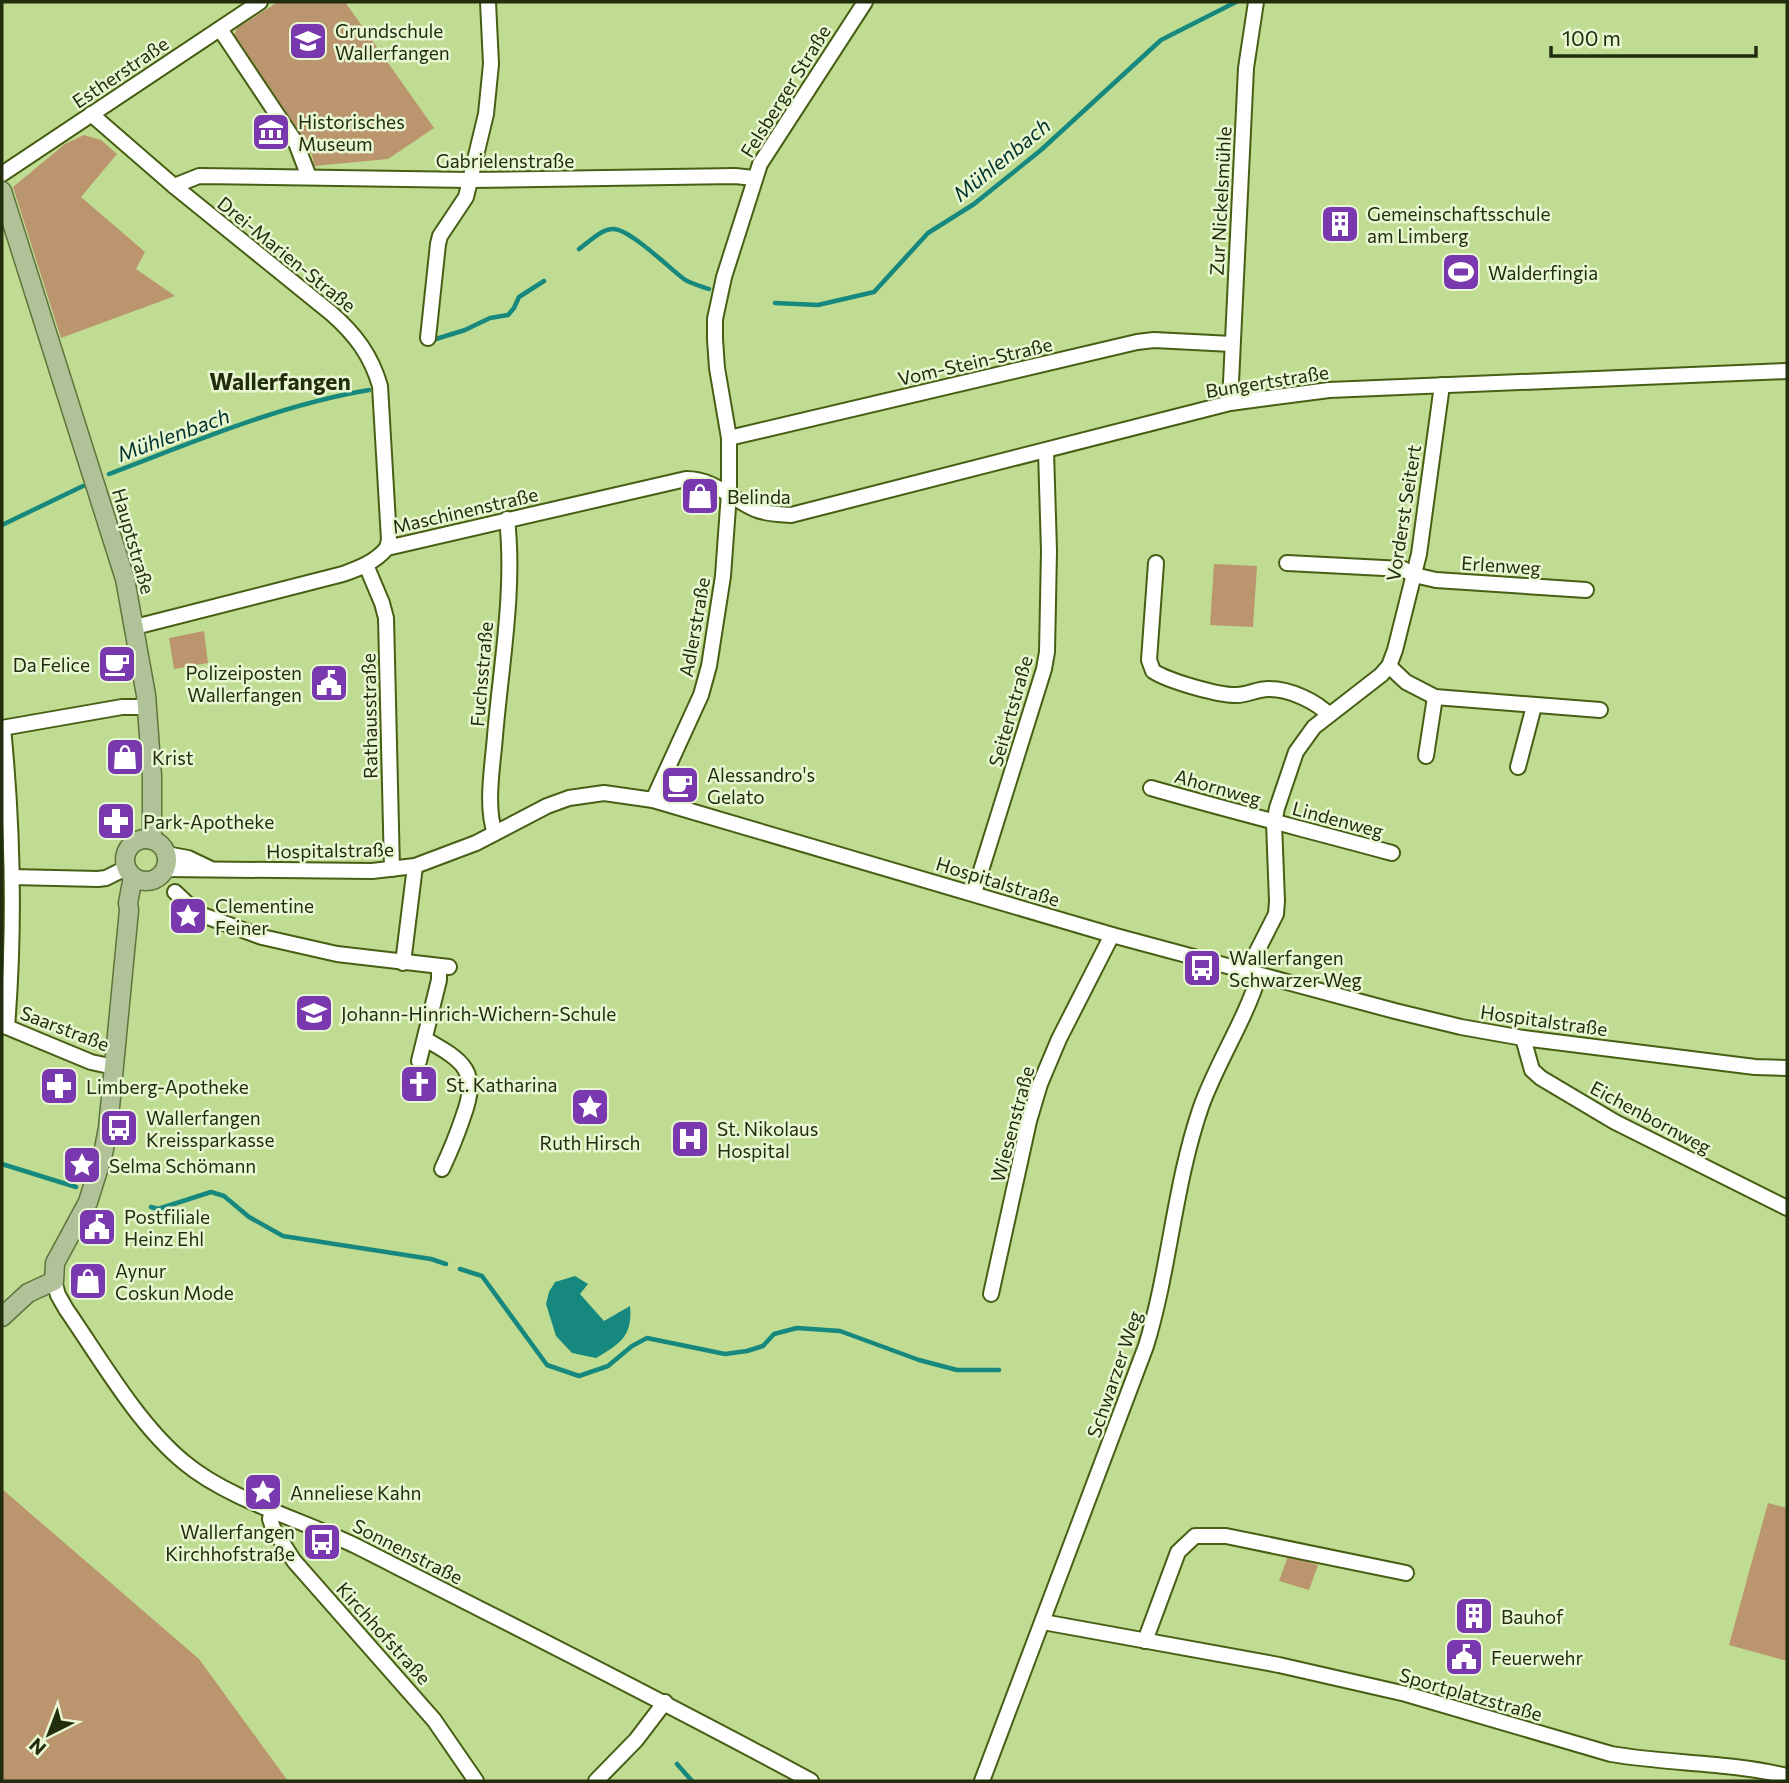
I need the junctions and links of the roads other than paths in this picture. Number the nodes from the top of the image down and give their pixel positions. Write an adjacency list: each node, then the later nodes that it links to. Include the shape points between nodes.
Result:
1 (260, 2): 5 (street, Estherstraße)
2 (488, 2): 11 (street, via 490,91)
3 (865, 2): 10 (street, Felsberger Straße, via 775,138)
4 (1256, 2): 15 (street, Zur Nickelsmühle, via 1246,68)
5 (242, 6): 6 (street, Estherstraße)
6 (220, 29): 7 (street, Estherstraße); 9 (street, via 296,143)
7 (91, 114): 8 (street, Estherstraße); 12 (street, Drei-Marien-Straße)
8 (2, 174)
9 (309, 177): 11 (street, Gabrielenstraße); 12 (street, Gabrielenstraße, via 199,176)
10 (754, 178): 11 (street, Gabrielenstraße); 19 (street, Felsberger Straße, via 715,319 717,368)
11 (471, 180): 14 (street, via 463,204 440,236)
12 (174, 186): 23 (street, Drei-Marien-Straße, via 352,331 365,350 380,386)
13 (2, 191): 29 (main road, Hauptstraße, via 113,537)
14 (428, 338)
15 (1232, 344): 18 (street, Zur Nickelsmühle); 19 (street, Vom-Stein-Straße, via 1138,342)
16 (1787, 371): 17 (street, Bungertstraße)
17 (1441, 385): 18 (street, Bungertstraße, via 1329,390); 27 (street, Vorderst Seitert)
18 (1230, 403): 20 (street, Bungertstraße)
19 (729, 438): 21 (street, Felsberger Straße)
20 (1046, 451): 21 (street, Bungertstraße, via 791,515 759,511); 51 (street, Seitertstraße, via 1047,652)
21 (729, 493): 22 (street, Maschinenstraße, via 699,479 686,479); 40 (street, Adlerstraße, via 723,576 709,666 701,695)
22 (507, 519): 23 (street, Maschinenstraße); 42 (street, Fuchsstraße, via 508,584 492,771)
23 (387, 548): 26 (street, Maschinenstraße)
24 (1156, 563): 35 (street, via 1149,660 1153,671 1222,694 1271,688 1319,705)
25 (1287, 563): 27 (street, Erlenweg, via 1403,569)
26 (366, 565): 29 (street, Maschinenstraße, via 318,582); 47 (street, Rathausstraße, via 386,618)
27 (1414, 575): 28 (street, Erlenweg); 30 (street, Vorderst Seitert)
28 (1586, 590)
29 (135, 627): 33 (main road, Hauptstraße)
30 (1389, 666): 31 (street, via 1406,682); 35 (street)
31 (1435, 697): 32 (street); 37 (street)
32 (1534, 706): 34 (street); 38 (street)
33 (147, 707): 36 (street, via 122,707); 43 (main road, Hauptstraße, via 149,747 141,776)
34 (1600, 710)
35 (1329, 715): 41 (street, via 1296,752)
36 (2, 728): 49 (street)
37 (1426, 756)
38 (1518, 766)
39 (1151, 788): 41 (street, Ahornweg)
40 (653, 800): 42 (street, Hospitalstraße, via 584,794); 51 (street, Hospitalstraße)
41 (1274, 823): 44 (street, Lindenweg); 54 (street, via 1276,914)
42 (495, 832): 46 (street, Hospitalstraße, via 450,855)
43 (146, 840): 45 (main road, via 161,845); 48 (main road, via 128,849 125,858)
44 (1392, 853)
45 (165, 862): 47 (street, Hospitalstraße, via 209,868); 48 (main road, via 157,878)
46 (415, 866): 47 (street, Hospitalstraße); 53 (street)
47 (392, 869)
48 (135, 875): 49 (street); 59 (main road, via 128,903)
49 (12, 877): 55 (street, via 13,954)
50 (175, 892): 53 (street, via 197,913 262,937)
51 (974, 893): 52 (street, Hospitalstraße)
52 (1112, 935): 54 (street, Hospitalstraße); 64 (street, Wiesenstraße, via 1040,1084)
53 (403, 963): 57 (street, via 444,967)
54 (1253, 973): 56 (street, Hospitalstraße, via 1461,1027); 68 (street, Schwarzer Weg, via 1248,1005 1202,1106 1152,1327)
55 (4, 1026): 59 (street, Saarstraße)
56 (1522, 1038): 60 (street, Hospitalstraße); 62 (street, Eichenbornweg, via 1532,1070 1541,1078 1615,1122)
57 (425, 1039): 58 (street); 61 (street, via 457,1058 471,1082 471,1097)
58 (419, 1061)
59 (114, 1067): 63 (main road, via 108,1128 90,1195 55,1263)
60 (1787, 1068)
61 (442, 1169)
62 (1787, 1208)
63 (54, 1281): 65 (main road, via 28,1293); 66 (street, Sonnenstraße, via 66,1309 172,1452 200,1474)
64 (991, 1294)
65 (2, 1317)
66 (272, 1509): 70 (street, Sonnenstraße); 72 (street, Kirchhofstraße, via 273,1528 294,1561 434,1720)
67 (1406, 1573): 69 (street, via 1226,1536 1195,1536 1178,1552)
68 (1043, 1622): 69 (street, Sportplatzstraße); 75 (street, Schwarzer Weg)
69 (1145, 1641): 71 (street, Sportplatzstraße, via 1406,1694 1611,1755)
70 (665, 1702): 73 (street); 74 (street, Sonnenstraße)
71 (1787, 1776)
72 (476, 1781)
73 (596, 1781)
74 (811, 1781)
75 (982, 1781)

